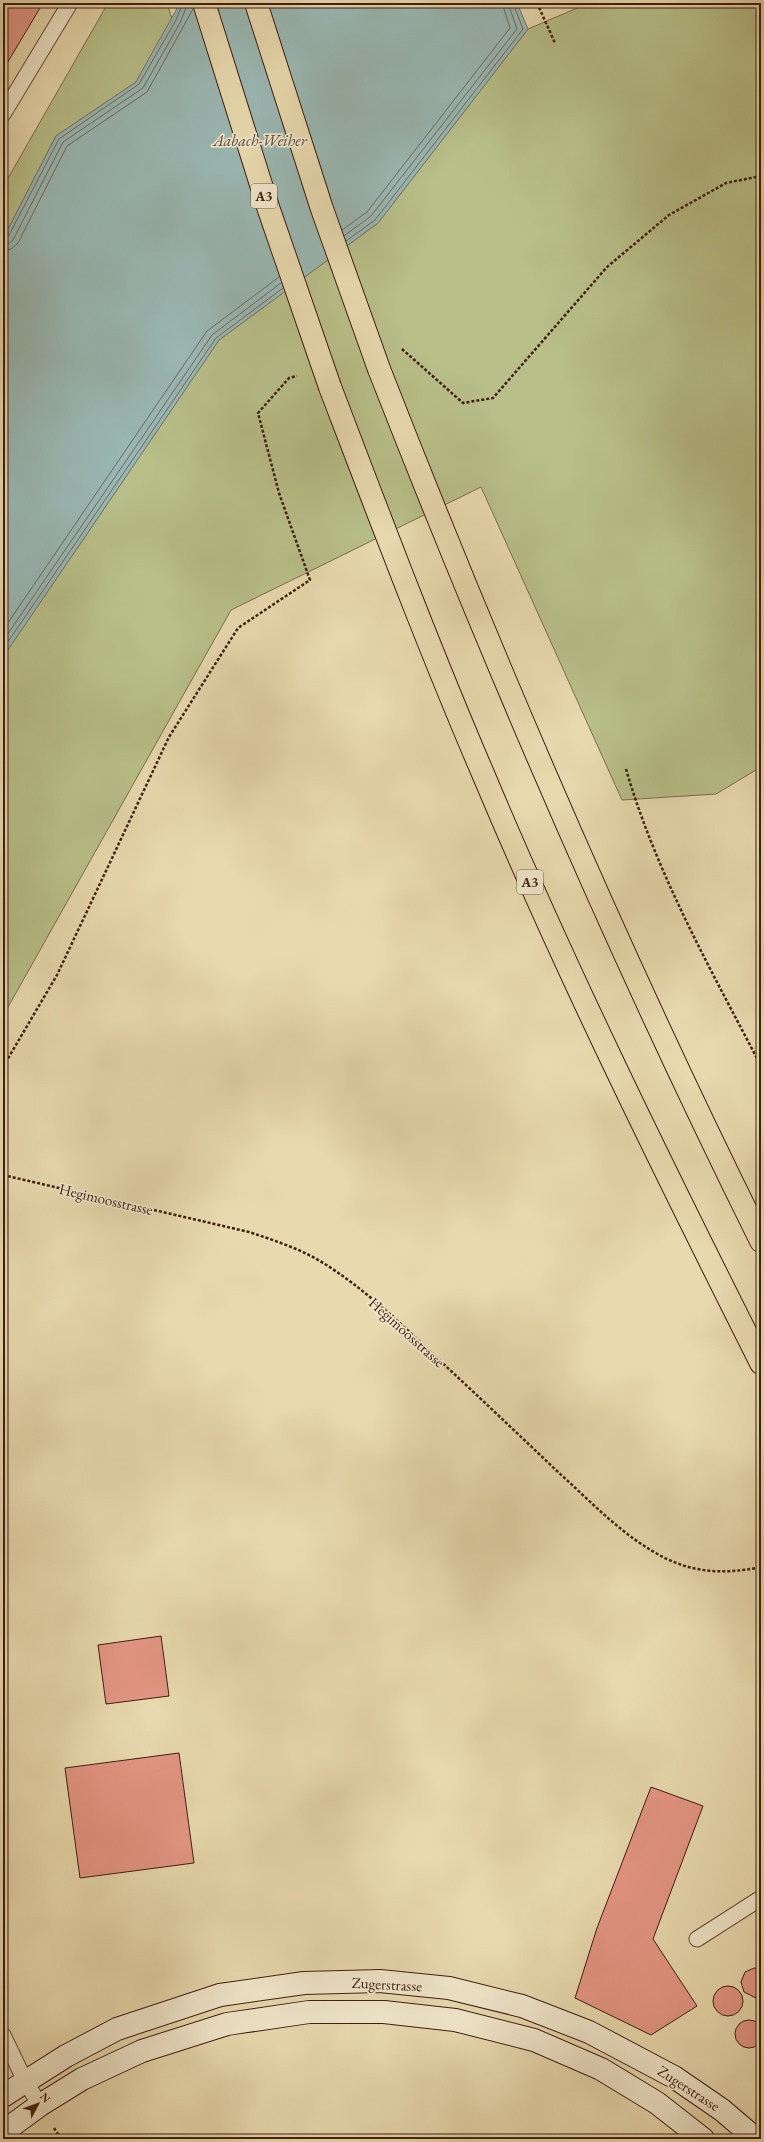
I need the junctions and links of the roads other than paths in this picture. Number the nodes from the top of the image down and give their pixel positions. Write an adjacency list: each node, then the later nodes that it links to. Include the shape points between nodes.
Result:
1 (70, 3): 4 (lane)
2 (204, 3): 6 (highway, A3, bridge, via 269,210 330,387 437,666 610,1059)
3 (256, 3): 5 (highway, bridge, via 322,209 379,369 459,573 542,769 651,1013)
4 (3, 114)
5 (761, 1241)
6 (761, 1363)
7 (761, 1898): 8 (lane)
8 (698, 1939)
9 (3, 2036): 10 (lane)
10 (25, 2081): 11 (main road, Zugerstrasse); 12 (lane); 15 (main road, Zugerstrasse, via 117,2029 220,1995 304,1983 380,1981 449,1988 522,2006 589,2032 674,2077 722,2110)
11 (3, 2096)
12 (40, 2105): 13 (main road, Zugerstrasse); 14 (main road, Zugerstrasse, via 82,2079 142,2051 228,2024 309,2012 384,2012 455,2020 534,2040 601,2070 657,2103)
13 (3, 2132)
14 (703, 2139)
15 (756, 2139)

